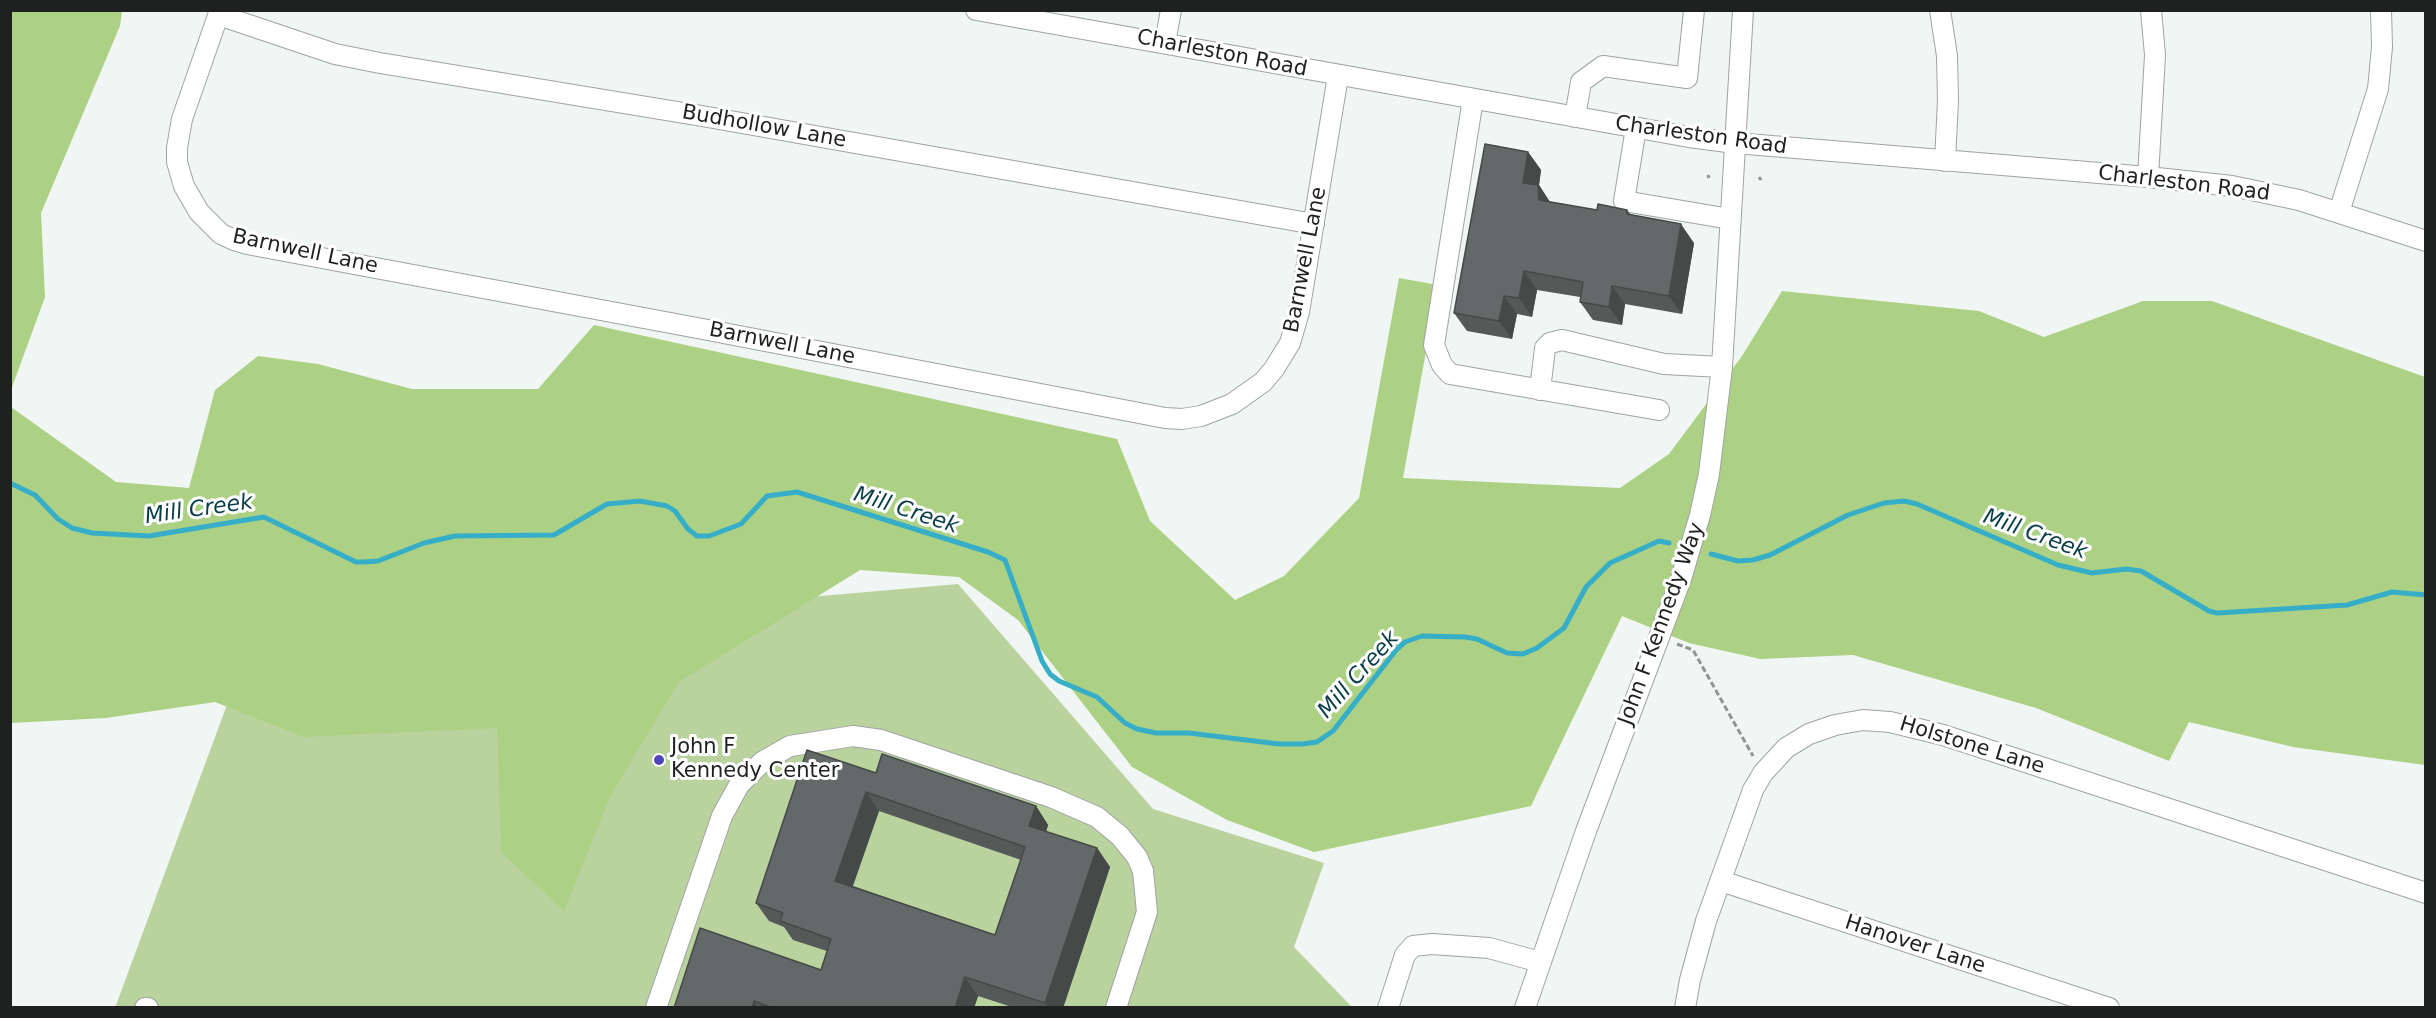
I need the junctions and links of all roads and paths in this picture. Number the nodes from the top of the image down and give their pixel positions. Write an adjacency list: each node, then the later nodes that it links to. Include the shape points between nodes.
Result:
1 (976, 10): 9 (street, Charleston Road)
2 (1171, 10): 9 (street)
3 (1694, 10): 12 (street, via 1687,78 1603,66 1581,82)
4 (1743, 10): 14 (street, John F Kennedy Way)
5 (1940, 10): 15 (street, via 1947,56)
6 (2151, 10): 16 (street, via 2156,55)
7 (2381, 10): 17 (street, via 2378,89)
8 (219, 13): 19 (street, Budhollow Lane, via 335,54 380,63); 19 (street, Barnwell Lane, via 182,119 177,148 180,174 199,212 221,234 271,249 1149,416 1182,418 1216,411 1248,394 1283,356 1295,329)
9 (1165, 43): 10 (street, Charleston Road)
10 (1338, 76): 11 (street, Charleston Road); 19 (street, Barnwell Lane)
11 (1473, 99): 12 (street, Charleston Road); 22 (street, via 1434,345 1450,374)
12 (1575, 117): 13 (street, Charleston Road)
13 (1636, 128): 14 (street, Charleston Road); 18 (street, via 1624,201)
14 (1735, 143): 15 (street, Charleston Road); 18 (street, John F Kennedy Way)
15 (1945, 161): 16 (street, Charleston Road)
16 (2148, 177): 17 (street, Charleston Road, via 2262,191)
17 (2339, 212): 20 (street, Charleston Road)
18 (1730, 219): 21 (street, John F Kennedy Way)
19 (1314, 224)
20 (2426, 242)
21 (1722, 367): 22 (street, via 1664,364 1562,340 1545,348); 28 (street, John F Kennedy Way, via 1709,474 1688,558)
22 (1540, 390): 23 (street)
23 (1659, 410)
24 (1677, 644): 25 (path, via 1694,650)
25 (1763, 773): 26 (street, Holstone Lane, via 1742,816); 27 (street, Holstone Lane, via 1786,748 1809,734 1835,724 1890,722 2024,761)
26 (1721, 881): 33 (street, Holstone Lane, via 1706,921); 34 (street, Hanover Lane)
27 (2426, 893)
28 (1540, 962): 31 (street, via 1489,948 1413,946 1405,955); 32 (street, John F Kennedy Way)
29 (656, 1008): 30 (street, via 722,816 739,785 762,762 790,746 853,736 888,742 1051,797 1097,817 1120,836 1143,870 1147,912)
30 (1116, 1008)
31 (1388, 1008)
32 (1525, 1008)
33 (1685, 1008)
34 (2109, 1008)

